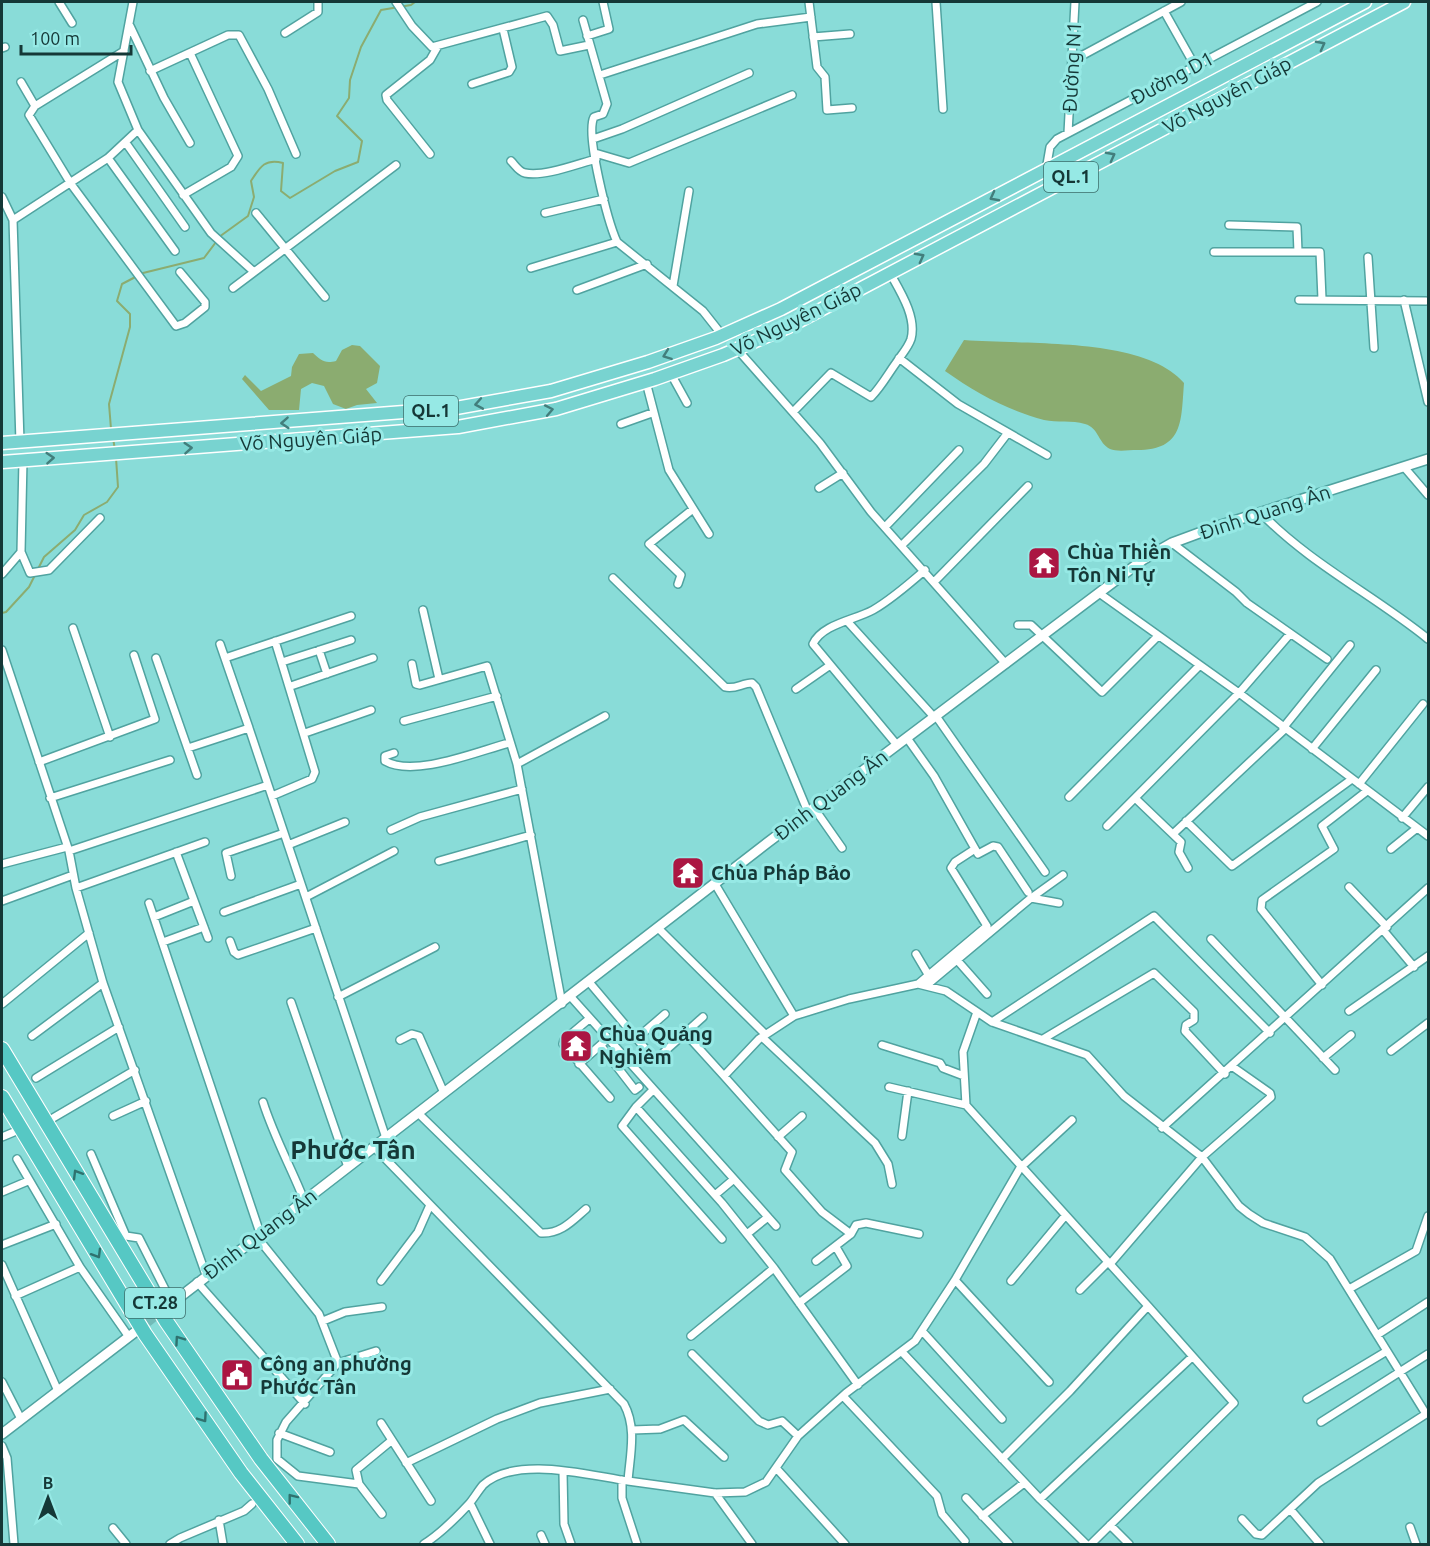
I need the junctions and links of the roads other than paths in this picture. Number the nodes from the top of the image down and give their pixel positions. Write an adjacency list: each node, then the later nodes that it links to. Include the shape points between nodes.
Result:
1 (58, 2): 18 (street)
2 (133, 2): 19 (street)
3 (318, 2): 21 (street, via 318,12)
4 (396, 2): 26 (street, via 425,41 432,47)
5 (603, 2): 23 (street, via 609,29)
6 (809, 2): 16 (street)
7 (936, 2): 39 (street)
8 (1076, 2): 29 (street, Đường N1)
9 (1181, 2): 15 (street)
10 (1299, 2): 14 (street)
11 (1317, 2): 14 (street, Đường D1)
12 (1365, 2): 51 (highway, Võ Nguyên Giáp / QL.1)
13 (1404, 2): 72 (highway, Võ Nguyên Giáp / QL.1, one-way to 13)
14 (1303, 9): 30 (street, Đường D1)
15 (1164, 10): 29 (street); 30 (street)
16 (811, 17): 24 (street); 33 (street, via 757,24)
17 (583, 20): 23 (street)
18 (72, 23)
19 (130, 26): 27 (street); 31 (street)
20 (503, 29): 25 (street, via 547,16 560,51); 26 (street); 35 (street, via 512,67 509,72)
21 (285, 33)
22 (850, 34): 24 (street)
23 (587, 36): 25 (street)
24 (813, 37): 38 (street, via 817,67 825,77 827,110)
25 (590, 45): 33 (street)
26 (438, 46): 46 (street, via 430,60 386,95)
27 (124, 51): 37 (street); 40 (street, via 118,82)
28 (190, 53): 31 (street); 45 (street, via 228,35 239,35); 54 (street, via 238,156 231,167)
29 (1072, 61): 41 (street, Đường N1)
30 (1195, 66): 41 (street, Đường D1)
31 (150, 71): 44 (street)
32 (749, 73): 42 (street)
33 (600, 75): 42 (street, via 607,104 603,114 593,119)
34 (21, 82): 37 (street)
35 (472, 84)
36 (792, 95): 47 (street, via 629,163)
37 (35, 106): 52 (street, via 29,115)
38 (852, 108)
39 (943, 109)
40 (138, 130): 43 (street); 54 (street)
41 (1068, 133): 51 (street, Đường D1, via 1053,142)
42 (593, 139): 47 (street)
43 (126, 143): 48 (street); 61 (street)
44 (190, 143)
45 (296, 154)
46 (430, 154)
47 (595, 156): 49 (street, via 558,170 528,174); 56 (street)
48 (108, 158): 52 (street); 64 (street)
49 (511, 161)
50 (396, 165): 63 (street)
51 (1046, 170): 82 (highway, Võ Nguyên Giáp / QL.1, one-way to 82, via 781,309)
52 (71, 184): 59 (street); 71 (street, via 177,326 205,307)
53 (689, 191): 73 (street)
54 (183, 195): 70 (street, via 211,233)
55 (2, 197): 59 (street)
56 (604, 199): 58 (street); 62 (street)
57 (256, 213): 63 (street)
58 (544, 213)
59 (13, 220): 94 (street)
60 (1229, 225): 66 (street, via 1298,227)
61 (185, 227)
62 (617, 242): 68 (street); 69 (street)
63 (283, 248): 70 (street); 76 (street)
64 (175, 251)
65 (1214, 252): 66 (street)
66 (1298, 252): 77 (street, via 1320,252)
67 (1368, 257): 79 (street)
68 (647, 264): 73 (street); 75 (street)
69 (531, 268)
70 (253, 271): 74 (street)
71 (180, 272)
72 (890, 273): 84 (highway, Võ Nguyên Giáp / QL.1); 85 (street, via 912,324 911,338)
73 (673, 286): 82 (street, via 703,311)
74 (233, 288)
75 (577, 290)
76 (325, 297)
77 (1322, 299): 78 (street); 79 (street)
78 (1299, 300)
79 (1371, 300): 80 (street); 83 (street)
80 (1404, 300): 81 (street); 88 (street)
81 (1426, 302)
82 (722, 335): 94 (highway, Võ Nguyên Giáp / QL.1, one-way to 94, via 551,391 456,408)
83 (1374, 348)
84 (737, 349): 86 (highway, Võ Nguyên Giáp / QL.1); 90 (street)
85 (899, 357): 90 (street, via 871,396 831,373); 93 (street, via 958,404)
86 (671, 374): 87 (highway, Võ Nguyên Giáp / QL.1); 89 (street)
87 (646, 382): 91 (street); 99 (highway, Võ Nguyên Giáp / QL.1, one-way to 87, via 458,427 556,409)
88 (1428, 402)
89 (687, 403)
90 (793, 412): 102 (street)
91 (652, 413): 92 (street); 106 (street, via 669,470)
92 (621, 424)
93 (1006, 434): 97 (street); 112 (street, via 976,472)
94 (20, 442): 95 (highway, QL.1)
95 (2, 443)
96 (959, 450): 109 (street)
97 (1047, 455)
98 (1428, 459): 101 (street, Đinh Quang Ân)
99 (23, 460): 100 (highway, QL.1); 113 (street)
100 (2, 462)
101 (1404, 467): 105 (street); 107 (street, Đinh Quang Ân)
102 (843, 473): 104 (street); 109 (street)
103 (1028, 486): 117 (street)
104 (819, 488)
105 (1428, 495)
106 (693, 509): 110 (street); 118 (street, via 649,544 681,575)
107 (1261, 513): 111 (street, Đinh Quang Ân); 128 (street, via 1287,537)
108 (100, 518): 113 (street, via 57,563 42,573 30,573)
109 (885, 527): 112 (street)
110 (709, 534)
111 (1172, 543): 119 (street, Đinh Quang Ân); 125 (street)
112 (902, 545): 114 (street)
113 (21, 552): 115 (street)
114 (925, 570): 117 (street); 122 (street, via 872,610)
115 (2, 574)
116 (613, 578): 180 (street, via 725,687 752,683 756,687)
117 (935, 581): 142 (street)
118 (678, 584)
119 (1099, 593): 126 (street, Đinh Quang Ân); 127 (street)
120 (423, 610): 147 (street)
121 (351, 615): 130 (street)
122 (847, 621): 143 (street, via 816,638 813,644); 155 (street)
123 (1018, 625): 126 (street, via 1029,624)
124 (73, 628): 160 (street)
125 (1290, 633): 139 (street); 150 (street)
126 (1042, 636): 127 (street, via 1102,692); 142 (street, Đinh Quang Ân)
127 (1158, 636): 144 (street)
128 (1427, 636)
129 (351, 640): 134 (street)
130 (275, 641): 137 (street); 140 (street)
131 (220, 644): 137 (street)
132 (1350, 645): 158 (street)
133 (2, 650): 168 (street)
134 (319, 650): 140 (street); 146 (street)
135 (134, 655): 160 (street, via 155,719)
136 (156, 658): 164 (street)
137 (225, 658): 157 (street)
138 (373, 658): 146 (street)
139 (1328, 659)
140 (282, 662): 148 (street)
141 (412, 664): 147 (street, via 418,685)
142 (1006, 664): 155 (street, Đinh Quang Ân)
143 (830, 666): 149 (street); 163 (street)
144 (1199, 666): 150 (street); 177 (street)
145 (1376, 670): 165 (street)
146 (327, 674): 148 (street)
147 (439, 680): 151 (street, via 487,666)
148 (291, 686): 159 (street)
149 (796, 689)
150 (1239, 693): 158 (street); 179 (street)
151 (497, 696): 156 (street); 162 (street)
152 (1423, 704): 171 (street)
153 (371, 710): 159 (street)
154 (605, 716): 169 (street)
155 (935, 717): 161 (street, Đinh Quang Ân); 202 (street)
156 (405, 721)
157 (249, 728): 164 (street); 172 (street)
158 (1284, 728): 165 (street); 182 (street)
159 (305, 733): 176 (street, via 315,777)
160 (110, 737): 168 (street)
161 (907, 738): 163 (street, Đinh Quang Ân); 195 (street, via 934,776)
162 (509, 742): 166 (street, via 416,766 386,763 385,756); 169 (street)
163 (897, 745): 180 (street, Đinh Quang Ân)
164 (188, 748): 170 (street)
165 (1312, 749): 171 (street)
166 (394, 753)
167 (170, 760): 178 (street)
168 (39, 762): 178 (street)
169 (517, 764): 174 (street)
170 (197, 775)
171 (1355, 782): 175 (street); 182 (street, via 1232,866)
172 (268, 785): 176 (street); 194 (street)
173 (1428, 788): 181 (street)
174 (522, 789): 186 (street, via 420,817); 189 (street)
175 (1367, 790): 181 (street); 238 (street, via 1322,826 1334,849 1260,904)
176 (272, 796): 187 (street)
177 (1069, 797)
178 (50, 798): 194 (street)
179 (1135, 798): 184 (street); 188 (street)
180 (812, 810): 193 (street); 207 (street, Đinh Quang Ân)
181 (1402, 819): 185 (street)
182 (1186, 821): 188 (street)
183 (345, 822): 192 (street)
184 (1107, 826)
185 (1417, 828): 190 (street); 196 (street)
186 (391, 830)
187 (284, 833): 192 (street); 205 (street, via 226,853)
188 (1174, 833): 201 (street)
189 (531, 834): 199 (street); 244 (street)
190 (1428, 836)
191 (205, 842): 198 (street)
192 (288, 845): 206 (street)
193 (842, 848)
194 (68, 849): 200 (street); 203 (street)
195 (975, 849): 211 (street, via 980,855 998,847); 233 (street, via 951,868 987,926)
196 (1390, 849)
197 (394, 851): 212 (street)
198 (177, 852): 209 (street); 214 (street)
199 (439, 861)
200 (2, 864)
201 (1188, 868)
202 (1045, 872)
203 (73, 875): 209 (street); 213 (street)
204 (1063, 875): 211 (street)
205 (231, 876)
206 (301, 884): 212 (street); 217 (street)
207 (714, 884): 221 (street, Đinh Quang Ân); 248 (street)
208 (1349, 886): 222 (street)
209 (76, 888): 223 (street)
210 (1427, 894): 222 (street)
211 (1029, 895): 216 (street); 231 (street)
212 (306, 897): 220 (street)
213 (2, 901)
214 (194, 901): 218 (street); 219 (street)
215 (149, 903): 218 (street)
216 (1059, 903)
217 (224, 912)
218 (154, 917): 227 (street)
219 (204, 927): 224 (street); 227 (street)
220 (316, 928): 226 (street, via 238,955); 240 (street)
221 (658, 928): 234 (street, Đinh Quang Ân); 259 (street)
222 (1385, 928): 232 (street); 238 (street)
223 (89, 933): 235 (street); 243 (street)
224 (208, 938)
225 (1211, 939): 250 (street)
226 (230, 941)
227 (163, 942): 320 (street)
228 (435, 947): 240 (street)
229 (916, 954): 233 (street)
230 (1428, 956): 232 (street)
231 (957, 960): 237 (street); 239 (street)
232 (1414, 967): 245 (street)
233 (929, 976): 236 (street)
234 (589, 982): 241 (street, Đinh Quang Ân); 261 (street)
235 (103, 983): 254 (street); 258 (street)
236 (918, 984): 237 (street); 248 (street)
237 (927, 985): 246 (street, via 946,991)
238 (1322, 986): 250 (street)
239 (987, 994)
240 (338, 997): 300 (street)
241 (571, 997): 244 (street, Đinh Quang Ân); 251 (street)
242 (291, 1002): 305 (street)
243 (2, 1004)
244 (562, 1004): 283 (street, Đinh Quang Ân)
245 (1349, 1011)
246 (977, 1012): 252 (street); 277 (street, via 963,1052)
247 (665, 1014): 261 (street)
248 (794, 1016): 259 (street)
249 (703, 1017): 256 (street)
250 (1287, 1017): 255 (street); 269 (street)
251 (589, 1019): 260 (street); 271 (street, via 563,1044)
252 (992, 1022): 255 (street, via 1154,916); 262 (street)
253 (1428, 1023): 267 (street)
254 (119, 1027): 273 (street); 278 (street)
255 (1270, 1033): 272 (street)
256 (685, 1034): 268 (street); 276 (street)
257 (1351, 1035): 269 (street)
258 (32, 1036)
259 (764, 1036): 276 (street); 309 (street, via 875,1143 888,1164)
260 (608, 1038): 265 (street); 281 (street)
261 (636, 1039): 270 (street)
262 (1043, 1039): 275 (street, via 1154,973 1194,1012 1194,1020 1185,1030); 295 (street, via 1088,1055 1124,1096)
263 (400, 1040): 283 (street, via 412,1034 419,1036)
264 (882, 1045): 277 (street)
265 (601, 1046): 271 (street); 280 (street, via 635,1090)
266 (2, 1049): 407 (highway, CT.28, one-way to 266, via 261,1459 166,1321)
267 (1391, 1051)
268 (664, 1052)
269 (1323, 1058): 274 (street)
270 (654, 1059)
271 (579, 1064): 285 (street)
272 (1233, 1067): 275 (street); 303 (street, via 1271,1097)
273 (135, 1070): 286 (street); 293 (street)
274 (1335, 1070)
275 (1225, 1074): 295 (street)
276 (723, 1076): 299 (street)
277 (964, 1076): 288 (street)
278 (36, 1078)
279 (889, 1087): 282 (street)
280 (639, 1088)
281 (654, 1090): 289 (street); 307 (street)
282 (908, 1091): 288 (street); 297 (street)
283 (444, 1093): 290 (street, Đinh Quang Ân)
284 (2, 1097): 406 (highway, CT.28, one-way to 406, via 145,1334 241,1473)
285 (609, 1098)
286 (146, 1101): 291 (street); 332 (street)
287 (263, 1102): 312 (street, via 276,1142)
288 (966, 1105): 306 (street)
289 (636, 1107): 311 (street); 324 (street, via 622,1123 623,1129)
290 (418, 1113): 300 (street, Đinh Quang Ân); 314 (street, via 541,1233 562,1229)
291 (113, 1116)
292 (802, 1116): 299 (street)
293 (53, 1118)
294 (1072, 1119): 306 (street)
295 (1162, 1128): 303 (street)
296 (14, 1132): 298 (street)
297 (902, 1136)
298 (2, 1137)
299 (778, 1137): 322 (street, via 793,1154 785,1170 822,1212)
300 (386, 1138): 301 (street, Đinh Quang Ân)
301 (375, 1148): 305 (street, Đinh Quang Ân); 313 (street)
302 (91, 1154): 342 (street, via 126,1236 139,1238)
303 (1202, 1157): 328 (street); 337 (street, via 1239,1206 1263,1223 1312,1242 1330,1259)
304 (16, 1159): 308 (street)
305 (348, 1167): 312 (street, Đinh Quang Ân)
306 (1020, 1168): 315 (street); 333 (street)
307 (734, 1179): 311 (street); 317 (street)
308 (28, 1180): 310 (street); 318 (street)
309 (892, 1184)
310 (2, 1192)
311 (715, 1195): 321 (street)
312 (304, 1200): 320 (street, Đinh Quang Ân)
313 (430, 1205): 334 (street, via 418,1232); 361 (street)
314 (586, 1209)
315 (1065, 1216): 328 (street); 335 (street)
316 (1428, 1216): 337 (street, via 1416,1251)
317 (768, 1217): 319 (street); 321 (street)
318 (56, 1224): 325 (street); 330 (street)
319 (776, 1226)
320 (258, 1234): 332 (street, Đinh Quang Ân); 345 (street)
321 (747, 1234): 331 (street)
322 (851, 1234): 323 (street, via 856,1225 866,1223); 326 (street)
323 (919, 1234)
324 (722, 1239)
325 (2, 1245)
326 (836, 1247): 327 (street); 341 (street, via 847,1266)
327 (816, 1261)
328 (1109, 1263): 338 (street); 343 (street)
329 (2, 1266): 339 (street)
330 (80, 1267): 339 (street); 347 (street)
331 (774, 1268): 341 (street); 349 (street)
332 (206, 1275): 336 (street, Đinh Quang Ân)
333 (955, 1280): 346 (street); 359 (street)
334 (381, 1281)
335 (1011, 1281)
336 (197, 1282): 342 (street, Đinh Quang Ân); 365 (street)
337 (1349, 1289): 348 (street)
338 (1080, 1290)
339 (15, 1296): 362 (street)
340 (1428, 1302): 348 (street)
341 (799, 1303): 360 (street)
342 (169, 1305)
343 (1148, 1306): 355 (street); 379 (street)
344 (382, 1307): 345 (street, via 345,1312)
345 (322, 1321): 356 (street)
346 (923, 1332): 352 (street); 368 (street)
347 (132, 1335): 362 (street)
348 (1377, 1335): 351 (street)
349 (691, 1336)
350 (376, 1351): 356 (street)
351 (1387, 1351): 357 (street); 364 (street)
352 (902, 1352): 360 (street); 379 (street)
353 (692, 1354): 374 (street, via 759,1421 768,1425 783,1421)
354 (1428, 1354): 357 (street)
355 (1192, 1357): 388 (street); 397 (street, via 1234,1403)
356 (338, 1364): 365 (street)
357 (1399, 1371): 366 (street); 369 (street)
358 (2, 1382): 367 (street)
359 (1049, 1382)
360 (858, 1385): 363 (street)
361 (610, 1389): 371 (street, via 624,1404); 380 (street, via 540,1403)
362 (58, 1391): 367 (street)
363 (843, 1396): 374 (street); 401 (street, via 937,1496 942,1514)
364 (1307, 1399)
365 (305, 1404): 372 (street)
366 (1427, 1413): 392 (street, via 1318,1483)
367 (21, 1419): 373 (street)
368 (1002, 1419)
369 (1321, 1422)
370 (381, 1423): 375 (street)
371 (632, 1430): 378 (street, via 660,1429 684,1420); 383 (street)
372 (279, 1433): 377 (street); 385 (street, via 277,1459 298,1476)
373 (2, 1434)
374 (798, 1436): 381 (street)
375 (391, 1441): 380 (street); 385 (street, via 360,1464 356,1470)
376 (2, 1446): 403 (street, via 7,1458)
377 (330, 1452)
378 (723, 1457)
379 (1002, 1459): 384 (street)
380 (406, 1463): 389 (street)
381 (777, 1469): 386 (street, via 766,1482 745,1492); 414 (street)
382 (563, 1472): 383 (street); 390 (street, via 520,1469 500,1474 483,1486); 411 (street, via 564,1524)
383 (625, 1480): 386 (street); 412 (street, via 622,1498)
384 (1024, 1483): 388 (street); 394 (street)
385 (359, 1484): 393 (street)
386 (715, 1493): 413 (street)
387 (966, 1498): 394 (street)
388 (1040, 1499): 416 (street)
389 (431, 1502)
390 (470, 1503): 408 (street); 409 (street)
391 (252, 1504): 396 (street)
392 (1290, 1509): 395 (street, via 1262,1535); 419 (street)
393 (382, 1514)
394 (982, 1516): 415 (street)
395 (1242, 1519)
396 (219, 1520): 402 (street); 405 (street)
397 (1110, 1525): 417 (street); 418 (street)
398 (1410, 1527): 420 (street)
399 (113, 1528): 404 (street)
400 (541, 1535): 410 (street)
401 (965, 1541)
402 (172, 1544)
403 (14, 1545)
404 (126, 1545)
405 (223, 1545)
406 (297, 1545)
407 (328, 1545)
408 (424, 1545)
409 (490, 1545)
410 (545, 1545)
411 (571, 1545)
412 (636, 1545)
413 (752, 1545)
414 (845, 1545)
415 (1009, 1545)
416 (1086, 1545)
417 (1091, 1545)
418 (1129, 1545)
419 (1320, 1545)
420 (1416, 1545)

